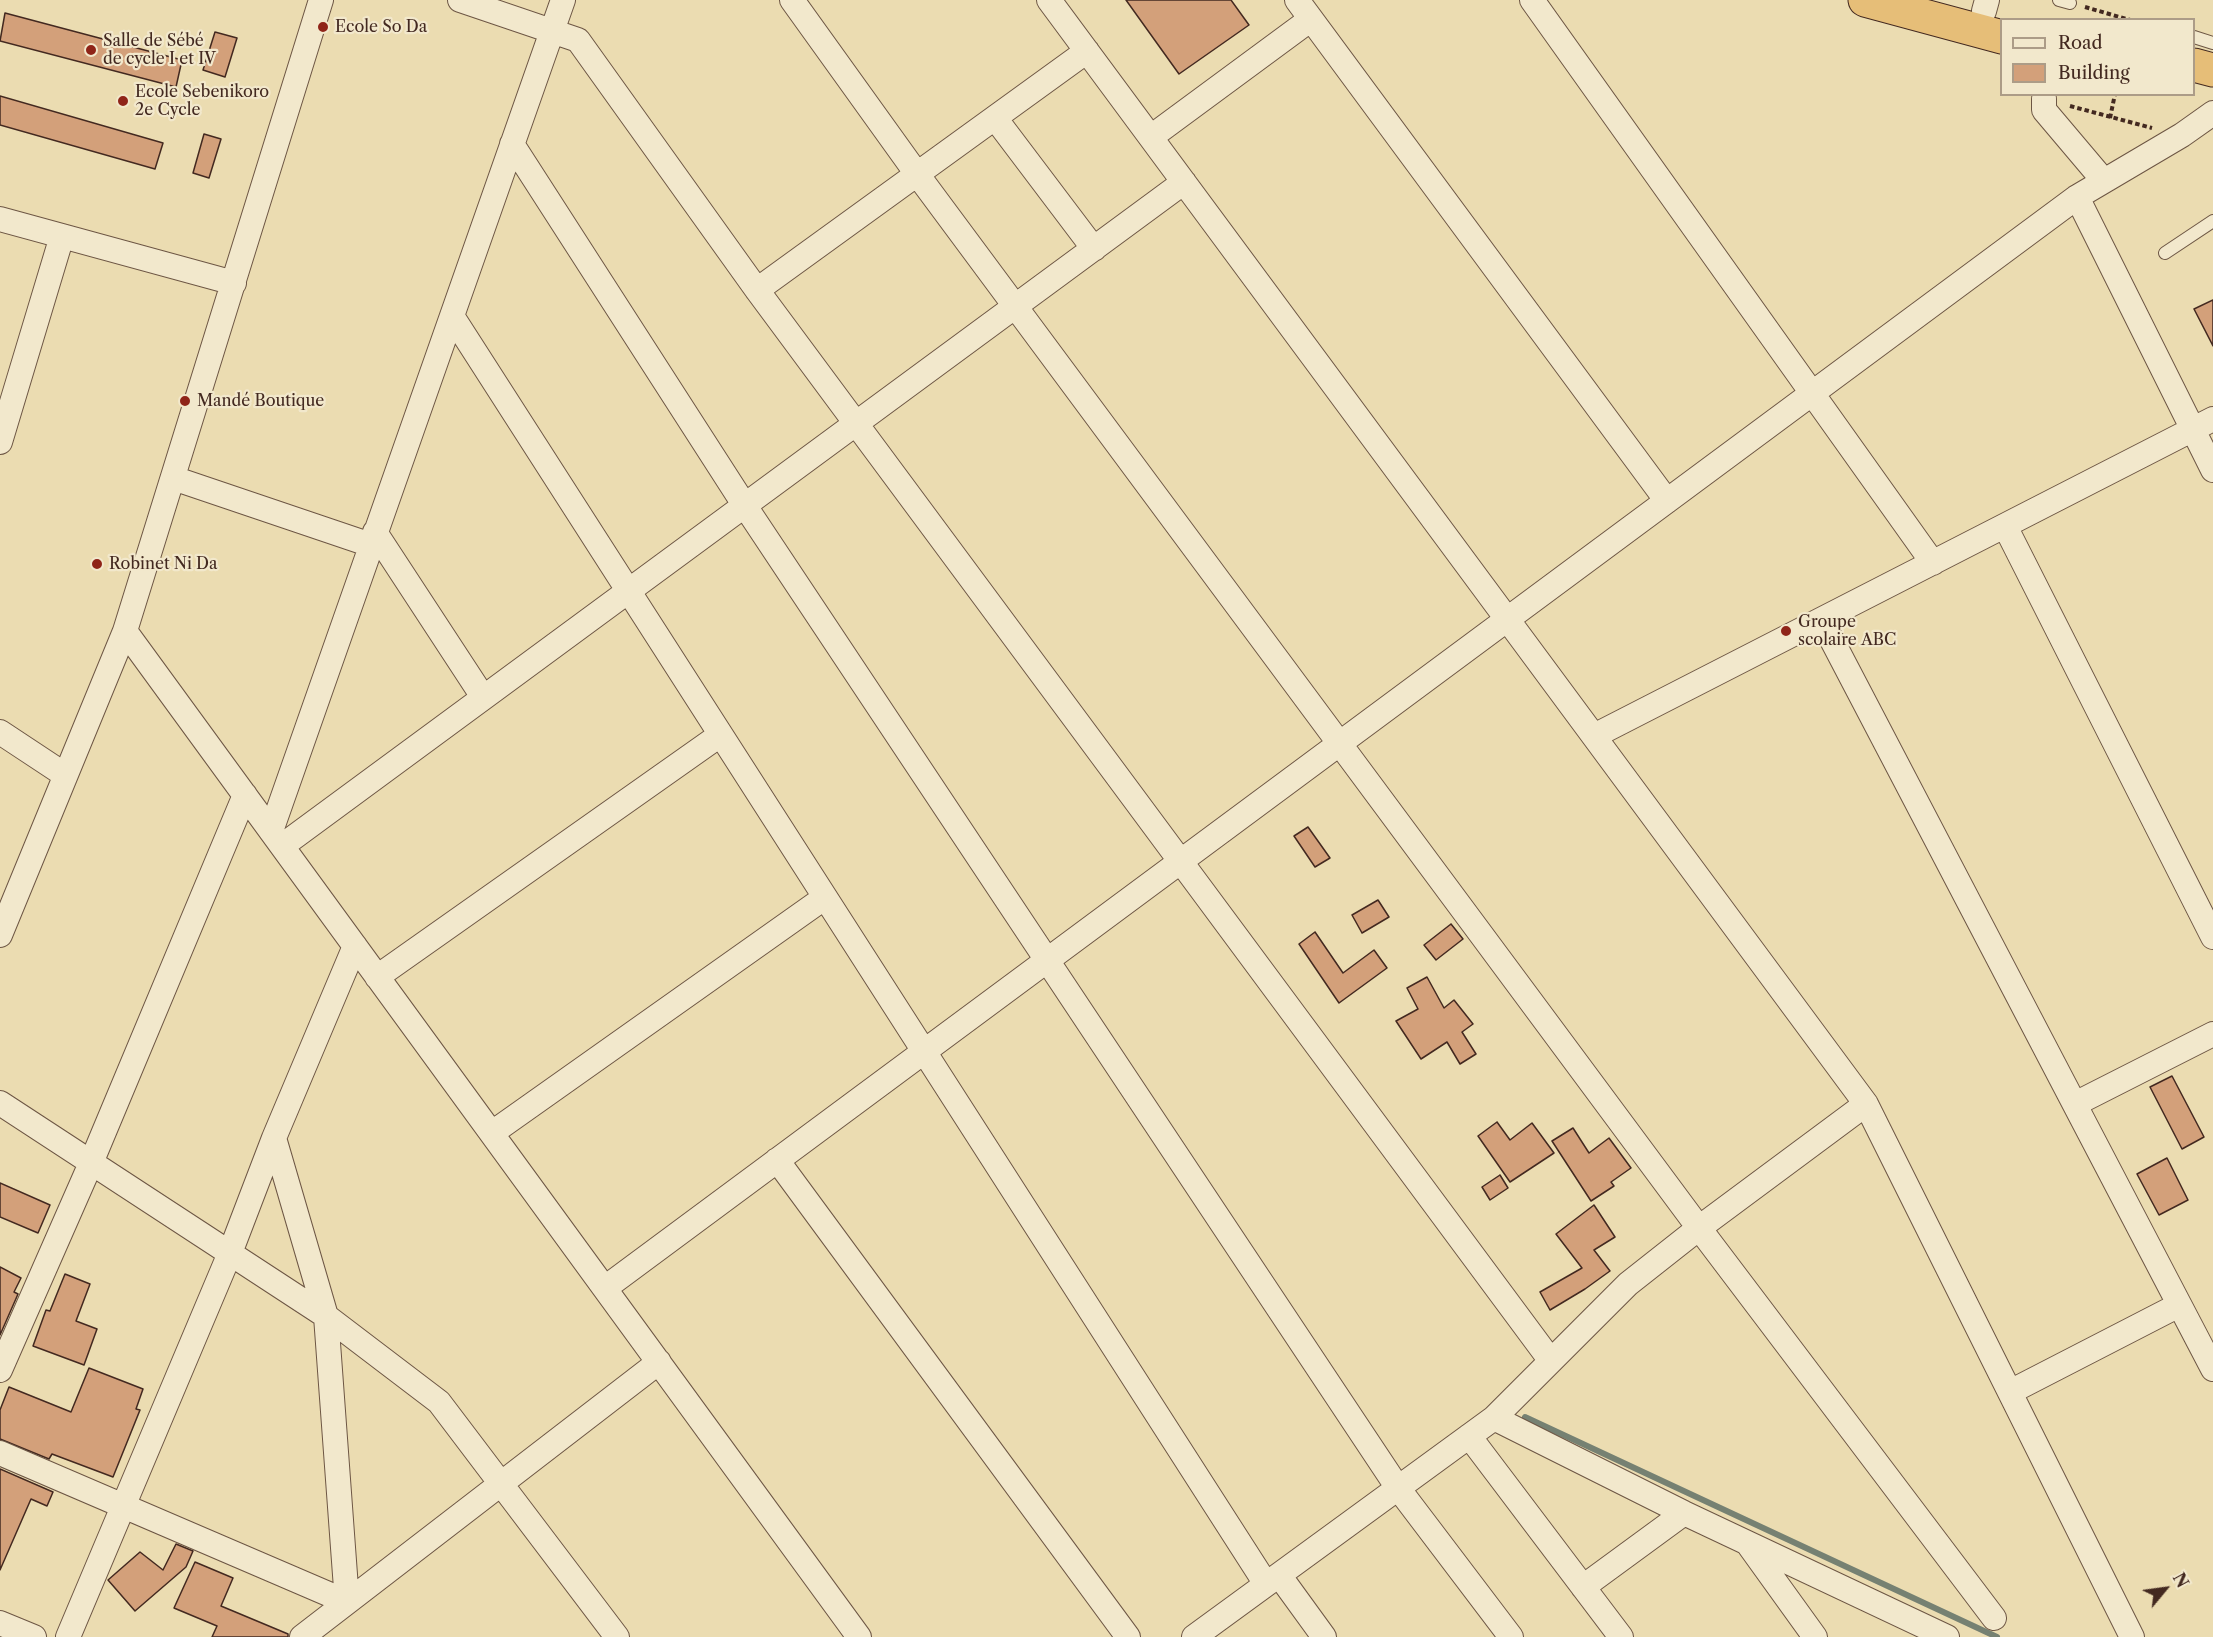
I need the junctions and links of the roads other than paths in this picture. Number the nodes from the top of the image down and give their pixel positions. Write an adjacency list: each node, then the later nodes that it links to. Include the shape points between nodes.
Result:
1 (321, 0): 33 (street)
2 (460, 0): 11 (street)
3 (563, 0): 11 (street)
4 (792, 0): 24 (street)
5 (1049, 0): 14 (street)
6 (1532, 0): 37 (street)
7 (1865, 0): 10 (highway)
8 (1946, 0): 10 (highway)
9 (1304, 10): 22 (street); 43 (street)
10 (1991, 16)
11 (552, 31): 23 (street); 34 (street, via 578,40)
12 (2195, 38): 13 (lane)
13 (2213, 43)
14 (1087, 51): 21 (street); 22 (street)
15 (2195, 66): 16 (highway)
16 (2213, 70)
17 (2195, 84): 18 (highway)
18 (2213, 89)
19 (2044, 99): 25 (street, via 2044,110)
20 (2213, 112): 25 (street)
21 (995, 118): 24 (street); 31 (street)
22 (1150, 137): 26 (street)
23 (512, 144): 36 (street); 44 (street)
24 (917, 174): 34 (street); 35 (street)
25 (2104, 181): 27 (street)
26 (1184, 182): 31 (street); 49 (street)
27 (2077, 197): 37 (street); 39 (street)
28 (0, 219): 30 (street)
29 (2213, 220): 32 (lane)
30 (62, 236): 33 (street); 40 (street)
31 (1094, 249): 35 (street)
32 (2165, 253)
33 (234, 283): 42 (street)
34 (757, 290): 38 (street)
35 (1015, 306): 38 (street); 56 (street)
36 (452, 316): 46 (street); 48 (street)
37 (1812, 394): 43 (street); 47 (street)
38 (855, 424): 44 (street); 60 (street)
39 (2203, 424): 41 (street); 45 (street)
40 (0, 442)
41 (2213, 470)
42 (173, 478): 46 (street); 51 (street)
43 (1667, 501): 49 (street)
44 (745, 506): 48 (street); 65 (street)
45 (2005, 526): 47 (street); 63 (street)
46 (373, 538): 52 (street); 59 (street)
47 (1933, 564): 50 (street)
48 (628, 592): 52 (street); 54 (street)
49 (1507, 619): 55 (street); 56 (street)
50 (1822, 621): 55 (street); 71 (street)
51 (125, 632): 57 (street); 58 (street)
52 (483, 698): 59 (street)
53 (0, 732): 57 (street)
54 (720, 735): 61 (street); 66 (street)
55 (1594, 736): 70 (street)
56 (1339, 744): 60 (street); 76 (street)
57 (65, 775): 62 (street)
58 (245, 795): 59 (street); 75 (street)
59 (276, 838): 64 (street)
60 (1179, 862): 65 (street); 81 (street)
61 (824, 898): 68 (street); 72 (street)
62 (0, 935)
63 (2213, 937)
64 (355, 946): 66 (street); 73 (street)
65 (1047, 961): 68 (street); 90 (street)
66 (377, 976): 72 (street)
67 (2213, 1034): 71 (street)
68 (924, 1053): 74 (street); 94 (street)
69 (0, 1103): 75 (street)
70 (1866, 1104): 76 (street); 85 (street)
71 (2075, 1104): 79 (street)
72 (492, 1133): 78 (street)
73 (274, 1138): 77 (street); 80 (street)
74 (777, 1160): 78 (street); 104 (street)
75 (91, 1163): 77 (street); 84 (street)
76 (1699, 1228): 81 (street, via 1628,1284); 97 (street)
77 (230, 1253): 80 (street); 91 (street)
78 (604, 1288): 82 (street)
79 (2180, 1305): 83 (street); 85 (street)
80 (326, 1316): 89 (street, via 439,1402); 96 (street)
81 (1551, 1361): 86 (street)
82 (658, 1362): 89 (street); 103 (street)
83 (2213, 1369)
84 (0, 1370)
85 (2010, 1392): 111 (street)
86 (1494, 1418): 87 (street); 92 (street)
87 (1469, 1436): 90 (street); 95 (street)
88 (0, 1453): 91 (street)
89 (501, 1484): 96 (street); 99 (street)
90 (1398, 1488): 94 (street); 107 (street)
91 (122, 1505): 96 (street); 101 (street)
92 (1684, 1513): 93 (street); 95 (street)
93 (1747, 1542): 109 (street); 110 (street)
94 (1272, 1580): 105 (street); 106 (street)
95 (1583, 1587): 108 (street)
96 (347, 1602): 102 (street)
97 (1994, 1618)
98 (0, 1623): 100 (street)
99 (613, 1636)
100 (34, 1637)
101 (68, 1637)
102 (302, 1637)
103 (859, 1637)
104 (1128, 1637)
105 (1194, 1637)
106 (1324, 1637)
107 (1511, 1637)
108 (1621, 1637)
109 (1815, 1637)
110 (1947, 1637)
111 (2132, 1637)

